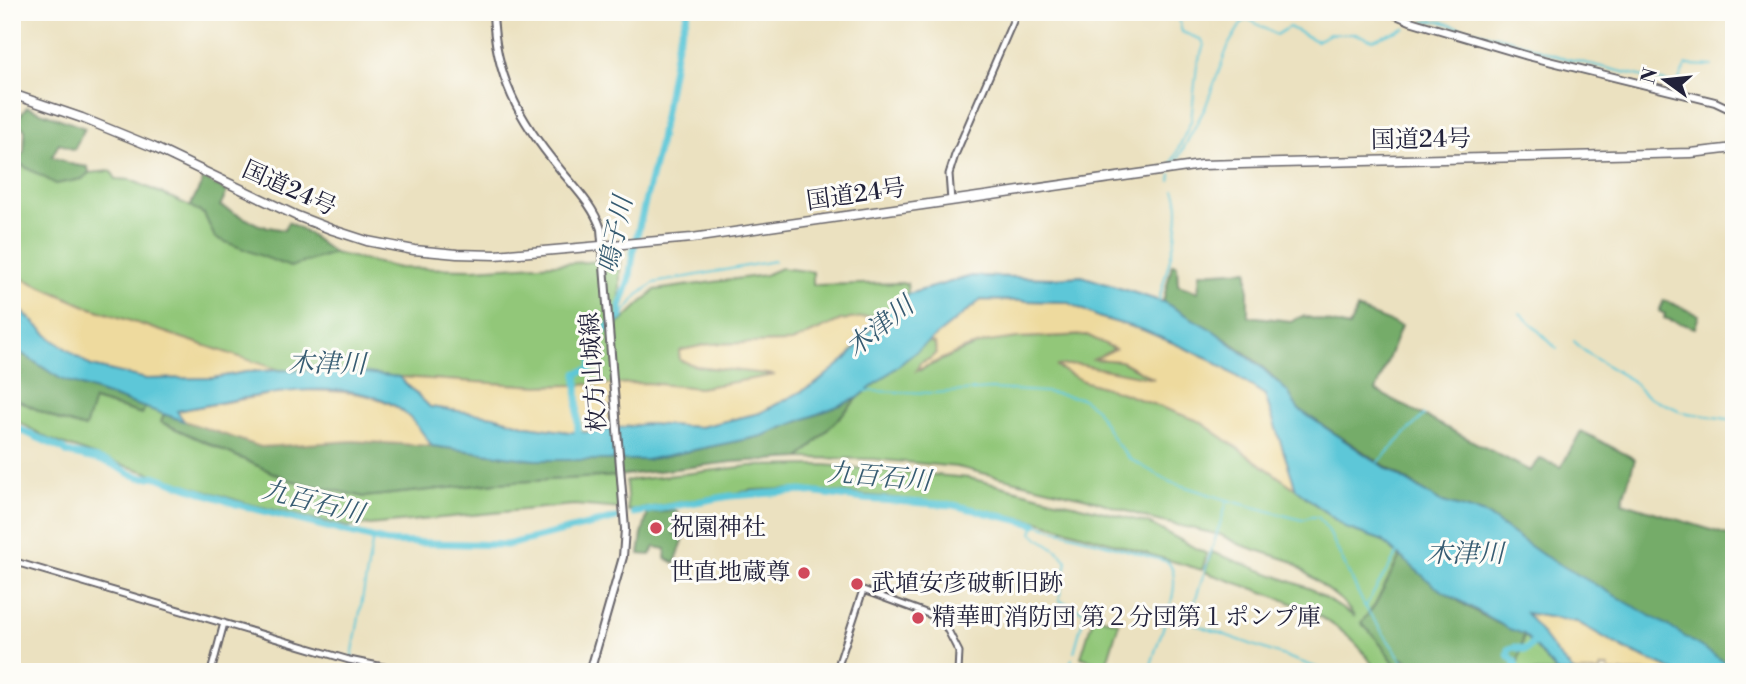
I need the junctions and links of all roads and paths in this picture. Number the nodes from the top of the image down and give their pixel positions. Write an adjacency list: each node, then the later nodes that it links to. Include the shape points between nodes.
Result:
1 (493, 12): 8 (main road, 枚方山城線, via 496,48 514,103 537,142 596,215)
2 (1017, 12): 7 (street, via 955,155)
3 (1390, 12): 5 (main road, via 1528,57 1715,102)
4 (12, 94): 8 (highway, 国道24号, via 133,138 297,216 367,241 414,250 496,255)
5 (1734, 111)
6 (1734, 148): 7 (highway, 国道24号, via 1691,153 1214,165)
7 (951, 201): 8 (highway, 国道24号)
8 (604, 247): 13 (main road, 枚方山城線, via 625,529 623,557)
9 (12, 561): 10 (street)
10 (224, 623): 11 (street); 12 (street, via 349,660)
11 (211, 672)
12 (408, 672)
13 (590, 672)
14 (836, 672): 15 (street, via 863,590 942,619 959,652)
15 (958, 672)

